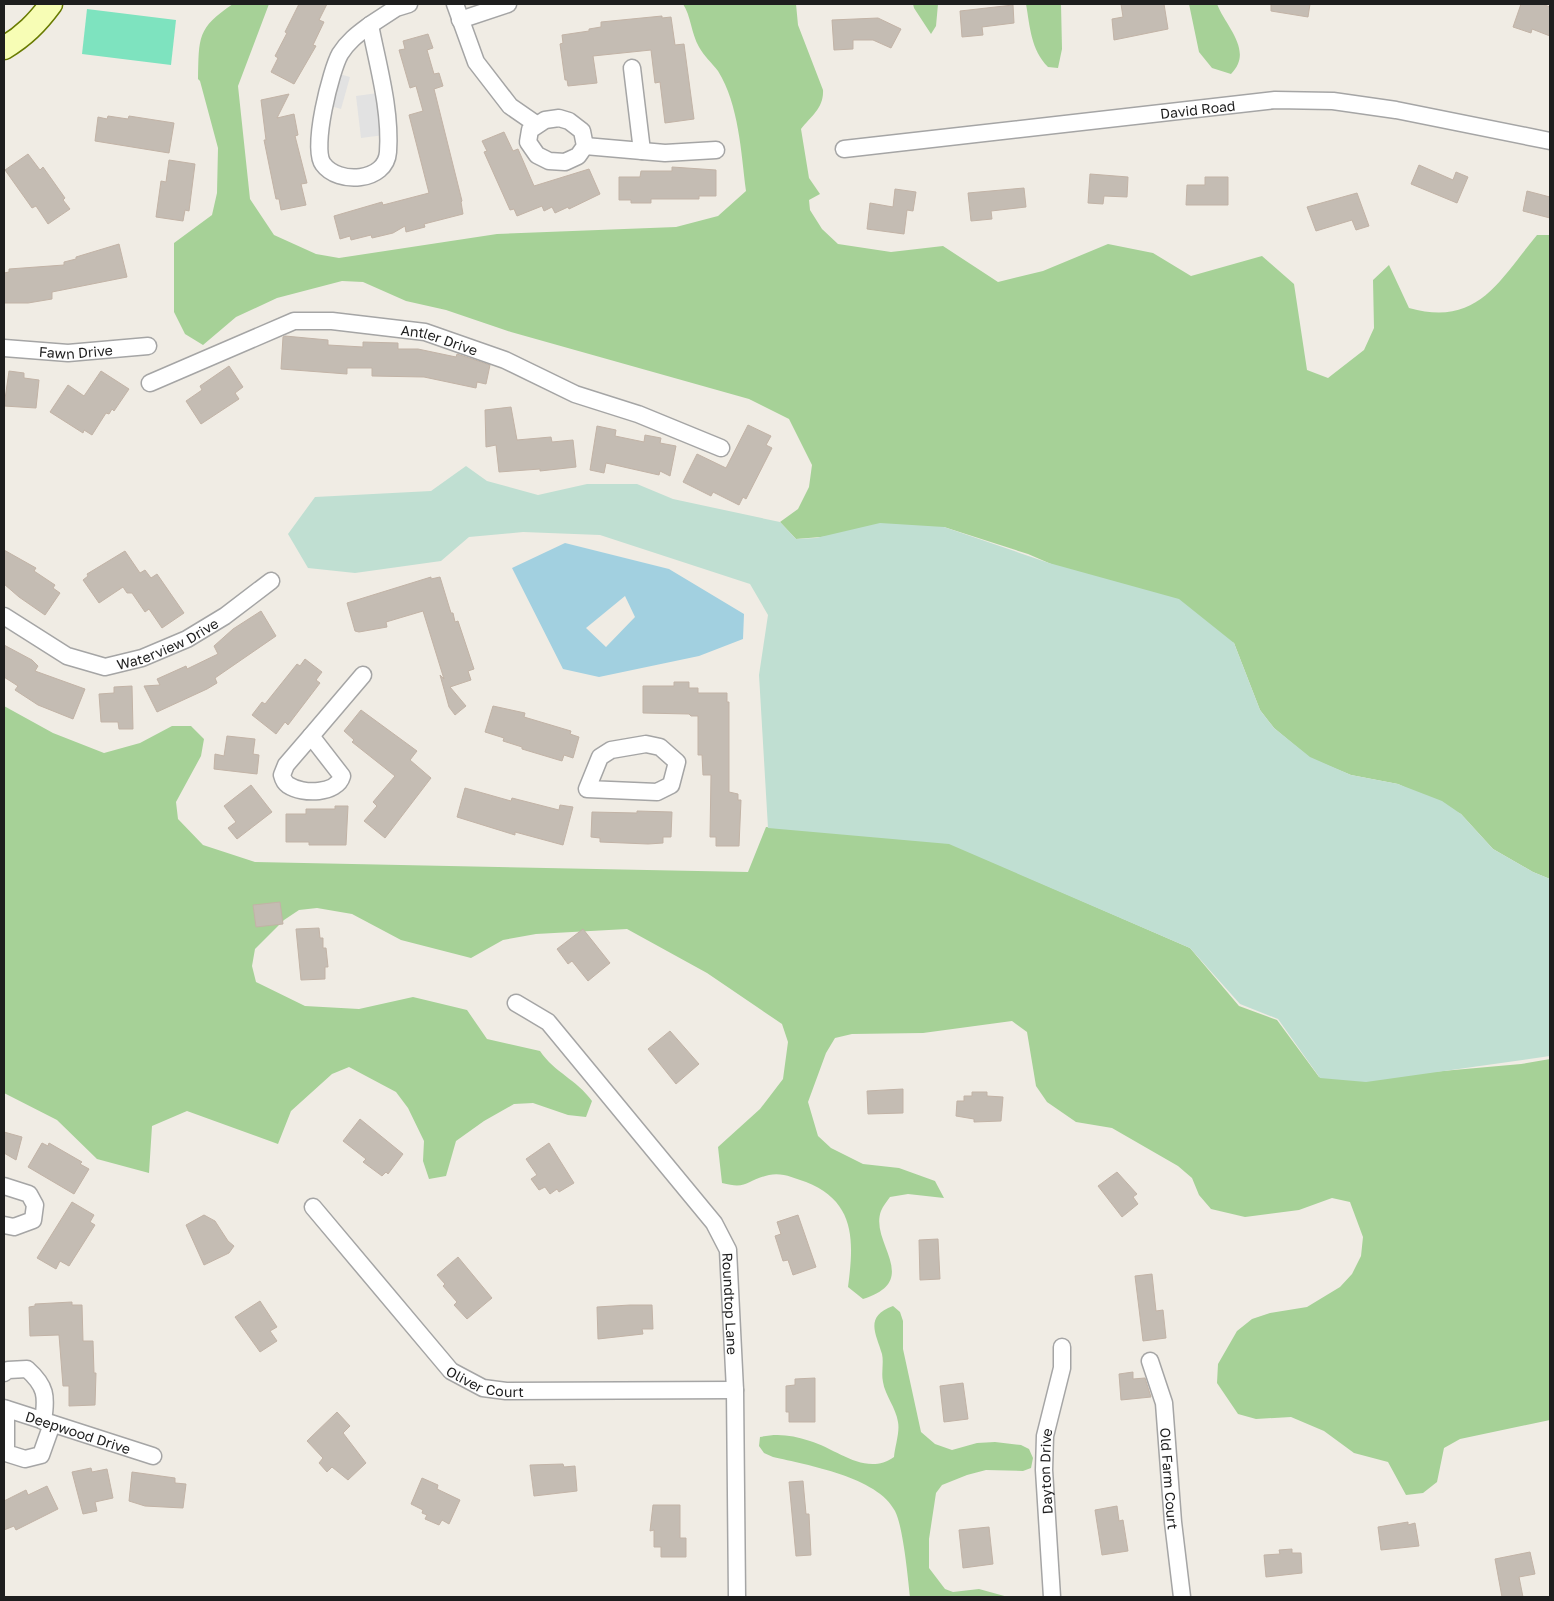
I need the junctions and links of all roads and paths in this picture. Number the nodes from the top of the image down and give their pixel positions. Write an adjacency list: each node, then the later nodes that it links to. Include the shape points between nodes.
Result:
1 (51, 4): 7 (street, via 34,26)
2 (409, 4): 6 (street, via 396,8)
3 (455, 4): 5 (street)
4 (508, 4): 5 (street)
5 (460, 20): 9 (street, via 476,62 510,106)
6 (370, 25): 6 (street, via 350,39 339,56 319,129 318,150 322,163 333,173 350,177 376,173 385,165 388,153 386,108)
7 (4, 48)
8 (632, 68): 14 (street)
9 (536, 124): 11 (street, via 559,118 569,121 582,131); 11 (street, via 530,130 528,142 537,155 549,161 565,162 578,156)
10 (1550, 141): 12 (street, David Road, via 1333,100 1276,100)
11 (585, 146): 14 (street)
12 (844, 149)
13 (716, 150): 14 (street)
14 (642, 151)
15 (148, 346): 16 (street, Fawn Drive, via 68,353)
16 (4, 348)
17 (150, 383): 18 (street, Antler Drive, via 294,321 332,321 425,332 505,360 575,394 638,414)
18 (722, 448)
19 (271, 581): 20 (street, Waterview Drive, via 225,616 187,639 142,658 105,666 67,656)
20 (4, 616)
21 (364, 675): 22 (street)
22 (310, 736)
23 (600, 757): 23 (street, via 587,789 657,792 671,785 677,762 660,747 646,744 611,750)
24 (516, 1003): 31 (street, Roundtop Lane, via 548,1022 714,1223 728,1250)
25 (4, 1186): 27 (street, via 29,1194 36,1205 32,1220 14,1227)
26 (313, 1207): 31 (street, Oliver Court, via 451,1371 484,1388 506,1391)
27 (4, 1225)
28 (1062, 1347): 36 (street, Dayton Drive, via 1062,1368 1045,1436)
29 (1150, 1361): 37 (street, Old Farm Court, via 1164,1403)
30 (4, 1373): 33 (street, via 27,1369 40,1381)
31 (735, 1390): 35 (street, Roundtop Lane)
32 (5, 1409): 33 (street, Deepwood Drive); 33 (street, via 6,1453 25,1459 41,1454)
33 (48, 1422): 34 (street, Deepwood Drive)
34 (153, 1456)
35 (737, 1597)
36 (1052, 1597)
37 (1182, 1597)

